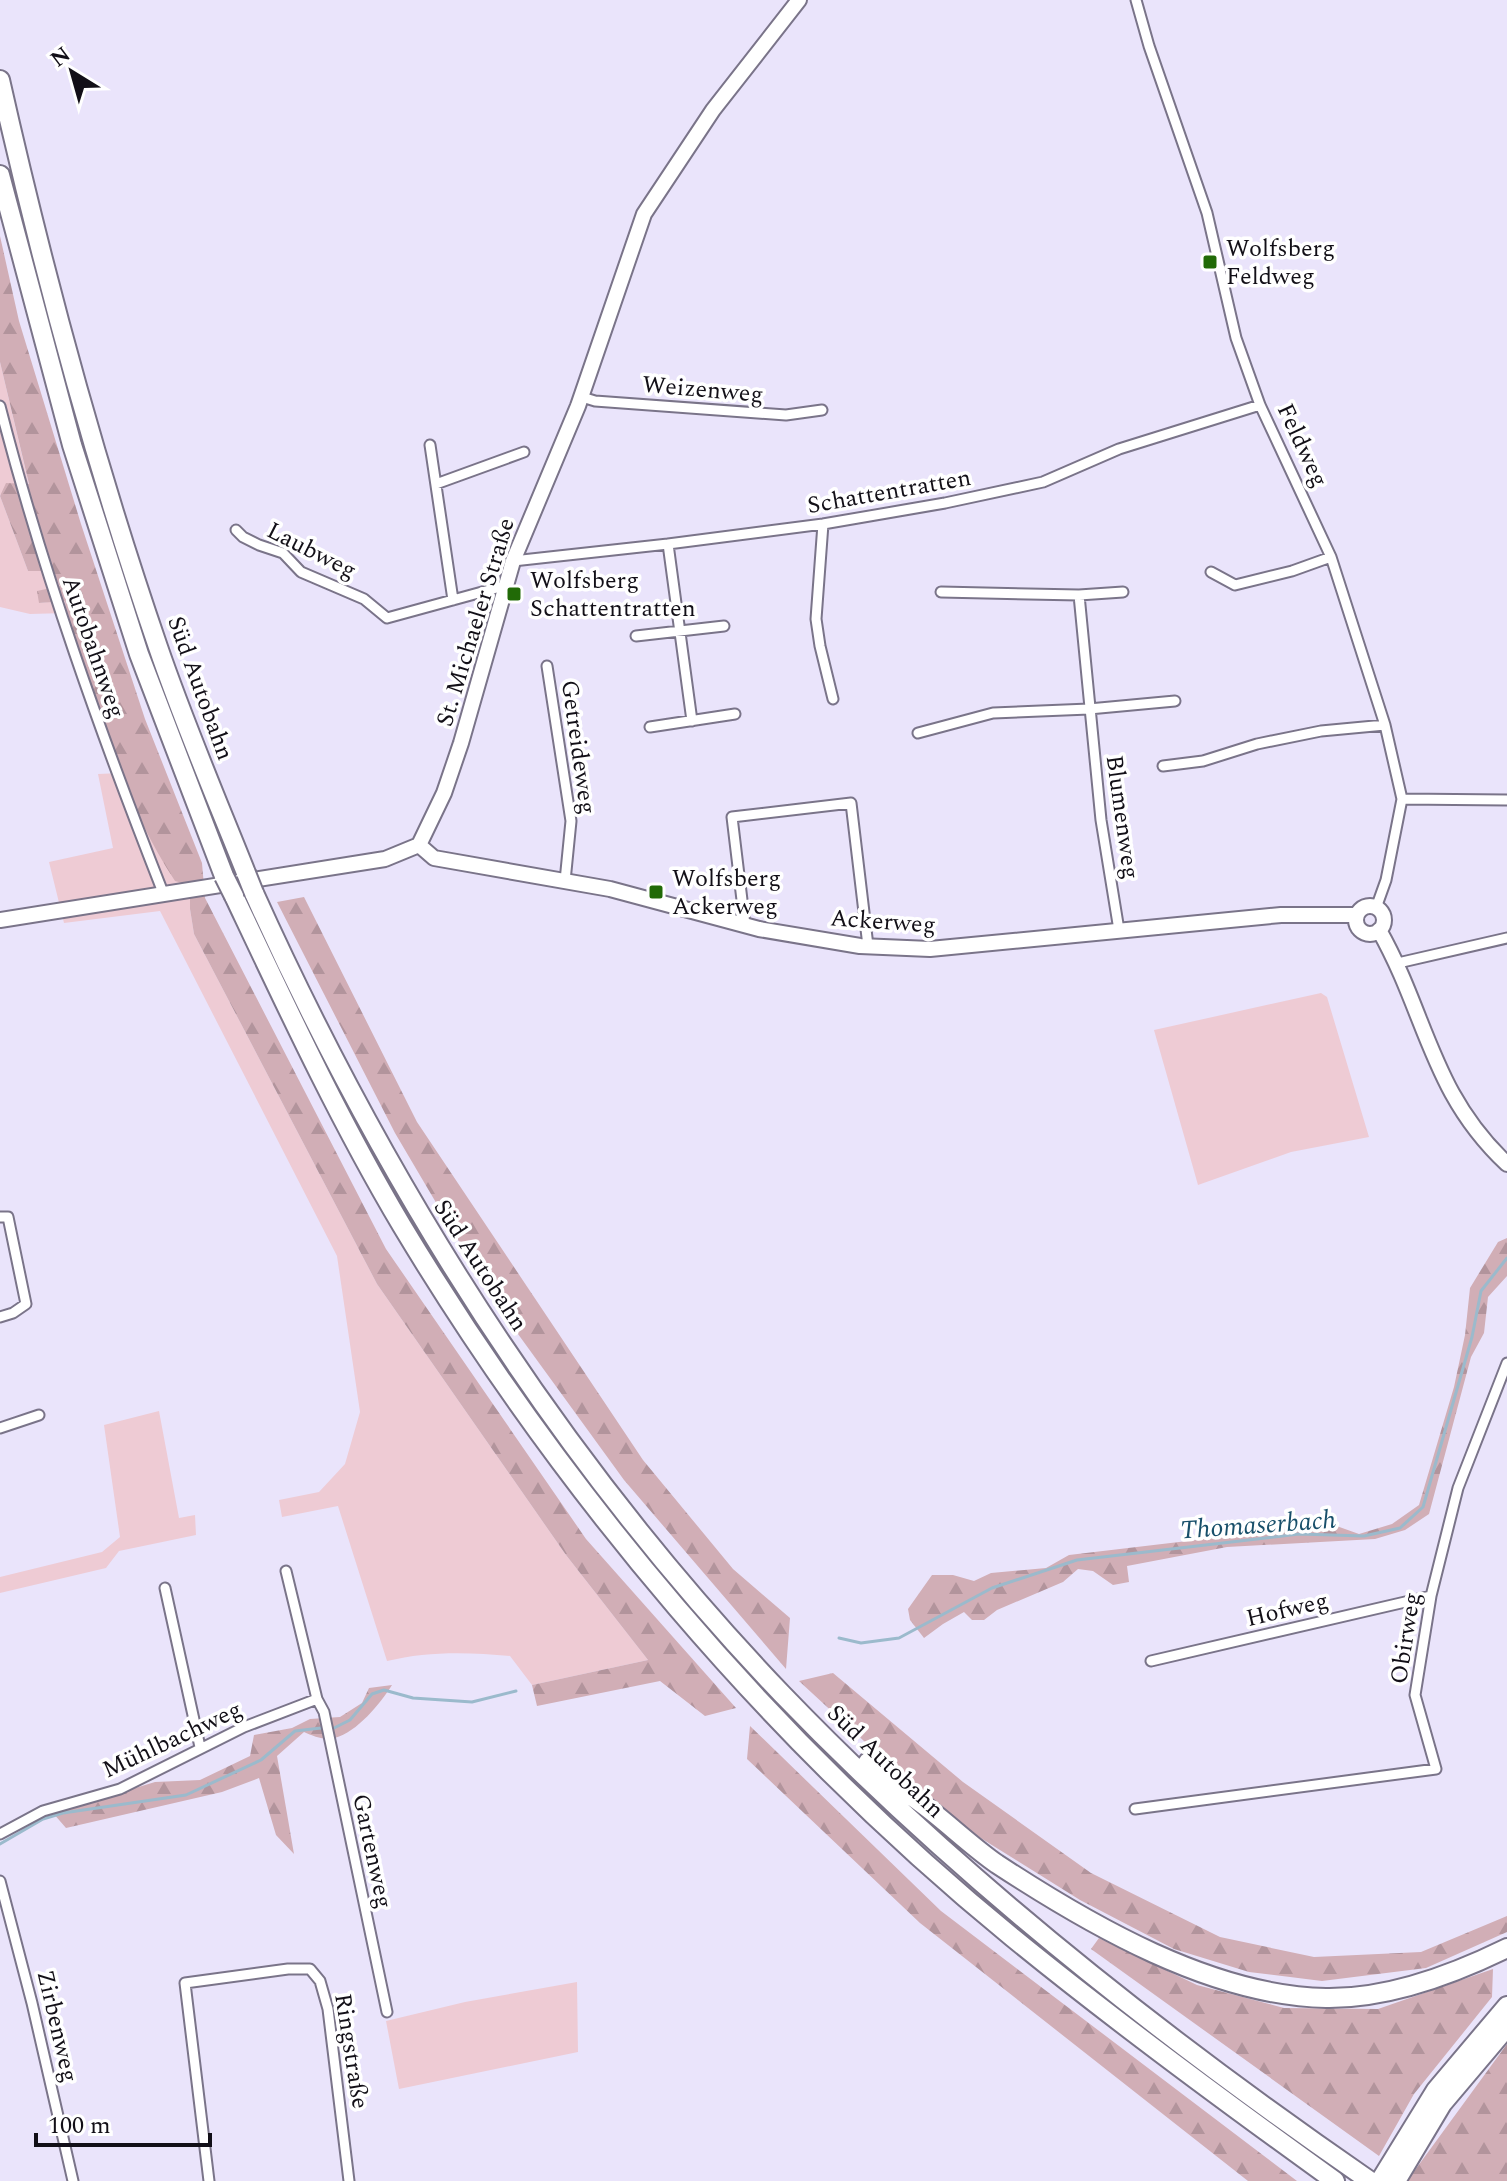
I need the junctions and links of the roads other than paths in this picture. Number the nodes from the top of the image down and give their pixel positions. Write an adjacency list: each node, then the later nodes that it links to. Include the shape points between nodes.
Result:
1 (799, 0): 5 (main road, St. Michaeler Straße, via 713,110 644,214)
2 (1136, 0): 6 (street, Feldweg, via 1207,213 1236,338)
3 (0, 80): 61 (highway, Süd Autobahn, bridge, via 90,436 158,648 294,982 421,1217 494,1333 663,1558)
4 (0, 175): 73 (highway, Süd Autobahn, bridge, via 86,490 139,654 224,876 321,1079 402,1225 478,1345 566,1470 667,1595 825,1767 998,1925 1184,2073)
5 (582, 397): 8 (street, Weizenweg, via 775,415); 16 (main road, St. Michaeler Straße)
6 (1260, 405): 12 (street, Schattentratten, via 1119,449 1043,482); 15 (street, Feldweg)
7 (0, 406): 40 (street, Autobahnweg, via 73,654)
8 (822, 410)
9 (430, 445): 11 (street)
10 (524, 452): 11 (street)
11 (436, 484): 22 (street)
12 (823, 524): 14 (street, Schattentratten); 27 (street, via 816,619)
13 (236, 530): 22 (street, Laubweg, via 283,553 301,572 364,599 387,618)
14 (668, 544): 16 (street, Schattentratten); 24 (street)
15 (1331, 557): 17 (street, via 1235,585); 32 (street, Feldweg)
16 (513, 561): 18 (main road, St. Michaeler Straße)
17 (1211, 572)
18 (504, 586): 22 (street, Laubweg); 38 (main road, St. Michaeler Straße, via 461,743)
19 (941, 592): 21 (street)
20 (1123, 592): 21 (street)
21 (1079, 595): 29 (street, Blumenweg)
22 (453, 600)
23 (724, 626): 24 (street)
24 (680, 631): 25 (street); 31 (street)
25 (636, 636)
26 (547, 666): 39 (street, Getreideweg, via 571,821)
27 (833, 699)
28 (1175, 701): 29 (street)
29 (1089, 709): 34 (street, via 993,713); 45 (street, Blumenweg)
30 (735, 714): 31 (street)
31 (692, 721): 33 (street)
32 (1385, 725): 35 (street, via 1321,731); 36 (street, Feldweg)
33 (650, 727)
34 (918, 733)
35 (1163, 766)
36 (1402, 799): 37 (street); 41 (street, Feldweg)
37 (1507, 800)
38 (419, 845): 39 (main road, Ackerweg, via 434,858); 40 (main road, via 385,859)
39 (565, 881): 44 (main road, Ackerweg)
40 (164, 895): 43 (main road)
41 (1376, 908): 42 (main road, via 1365,907); 46 (main road, via 1384,918)
42 (1357, 915): 45 (main road, Ackerweg, via 1281,915); 46 (main road, via 1363,932)
43 (0, 920)
44 (745, 925): 48 (main road, Ackerweg); 48 (street, via 732,817 851,803)
45 (1119, 930): 48 (main road, Ackerweg, via 930,949)
46 (1379, 930): 49 (main road)
47 (1507, 938): 49 (street)
48 (868, 946)
49 (1398, 963): 50 (main road, via 1442,1078 1470,1123)
50 (1507, 1164)
51 (0, 1217): 52 (street, via 8,1217 26,1304)
52 (0, 1317)
53 (1507, 1363): 58 (street, Obirweg, via 1458,1488)
54 (39, 1415): 55 (street)
55 (0, 1428)
56 (286, 1571): 60 (street, Gartenweg)
57 (165, 1588): 62 (street)
58 (1431, 1596): 59 (street, Hofweg); 63 (street, Obirweg, via 1415,1695 1436,1769)
59 (1151, 1661)
60 (317, 1699): 62 (street, Mühlbachweg); 68 (street, Gartenweg)
61 (811, 1723): 66 (highway, via 847,1743 995,1862 1072,1910 1212,1975 1270,1992 1328,1998 1413,1985); 74 (highway, Süd Autobahn, via 1026,1922)
62 (200, 1747): 64 (street, Mühlbachweg, via 120,1789 43,1811)
63 (1135, 1809)
64 (0, 1834)
65 (0, 1881): 70 (street, Zirbenweg)
66 (1507, 1948)
67 (1507, 2006): 75 (highway, via 1436,2090)
68 (387, 2012)
69 (1507, 2027): 76 (highway, via 1442,2104)
70 (73, 2181)
71 (209, 2181): 72 (street, Ringstraße, via 185,1983 310,1969 320,1981 328,2009)
72 (349, 2181)
73 (1335, 2181)
74 (1370, 2181)
75 (1380, 2181)
76 (1396, 2181)

